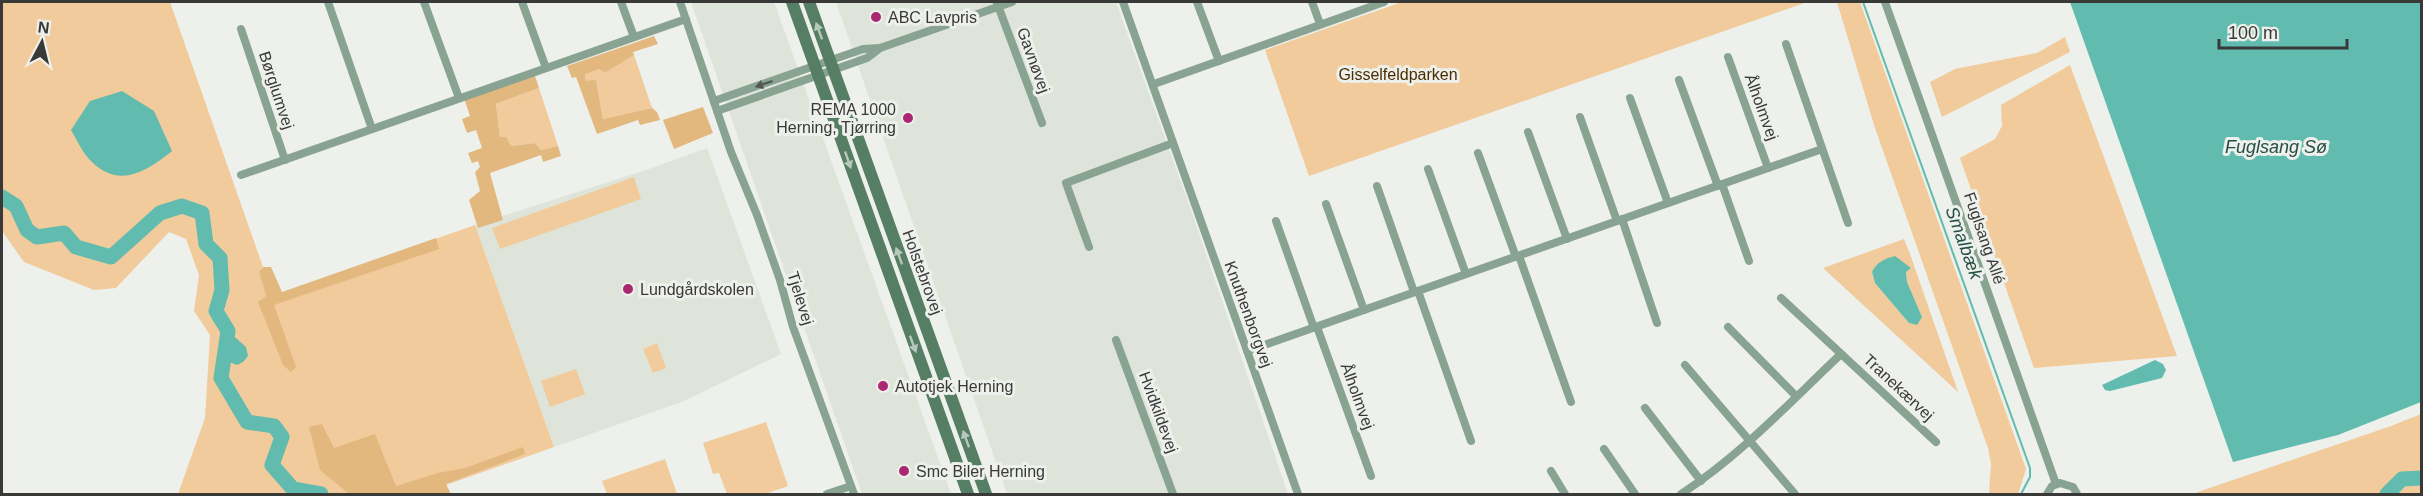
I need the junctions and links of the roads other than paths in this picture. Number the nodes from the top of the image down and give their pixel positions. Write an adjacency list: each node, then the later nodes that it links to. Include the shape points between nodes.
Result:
1 (328, 2): 33 (street)
2 (424, 2): 27 (street)
3 (522, 2): 23 (street)
4 (621, 2): 18 (street)
5 (680, 2): 15 (street, Tjelevej)
6 (792, 2): 24 (main road, Holstebrovej)
7 (809, 2): 22 (main road, Holstebrovej, one-way to 7)
8 (1012, 2): 14 (street)
9 (1123, 2): 26 (street, Knuthenborgvej)
10 (1197, 2): 21 (street)
11 (1312, 2): 16 (street)
12 (1384, 2): 16 (street)
13 (1885, 2): 74 (street, Fuglsang Allé)
14 (998, 4): 22 (street, via 880,48 867,58); 32 (street, Gavnøvej)
15 (686, 19): 18 (street); 29 (street, Tjelevej)
16 (1320, 24): 21 (street)
17 (242, 29): 38 (street, Børglumvej)
18 (634, 37): 23 (street)
19 (1786, 45): 36 (street)
20 (1728, 57): 39 (street, Ålholmvej)
21 (1219, 61): 26 (street)
22 (832, 65): 24 (street); 78 (main road, Holstebrovej, one-way to 22)
23 (546, 68): 27 (street)
24 (817, 70): 29 (street, one-way to 29); 30 (street); 77 (main road, Holstebrovej, one-way to 77)
25 (1679, 81): 42 (street)
26 (1154, 84): 35 (street, Knuthenborgvej)
27 (459, 98): 33 (street)
28 (1630, 98): 44 (street)
29 (714, 101): 30 (street, Tjelevej)
30 (717, 111): 75 (street, Tjelevej)
31 (1580, 117): 46 (street)
32 (1042, 123)
33 (372, 129): 38 (street)
34 (1528, 132): 49 (street)
35 (1173, 143): 50 (street, via 1066,183); 61 (street, Knuthenborgvej)
36 (1822, 149): 39 (street, Ålholmvej); 48 (street)
37 (1478, 153): 51 (street)
38 (285, 159): 41 (street)
39 (1768, 168): 42 (street, Ålholmvej)
40 (1428, 169): 53 (street)
41 (241, 175)
42 (1720, 185): 44 (street, Ålholmvej); 52 (street)
43 (1377, 186): 54 (street)
44 (1668, 203): 46 (street, Ålholmvej)
45 (1326, 204): 56 (street)
46 (1620, 220): 49 (street, Ålholmvej); 57 (street)
47 (1276, 221): 58 (street, Ålholmvej)
48 (1848, 223)
49 (1567, 238): 51 (street, Ålholmvej)
50 (1089, 247)
51 (1517, 256): 53 (street, Ålholmvej); 65 (street)
52 (1749, 261)
53 (1466, 274): 54 (street, Ålholmvej)
54 (1416, 292): 56 (street, Ålholmvej); 68 (street)
55 (1781, 298): 62 (street, Tranekærvej)
56 (1364, 310): 58 (street, Ålholmvej)
57 (1657, 323)
58 (1316, 327): 61 (street, Ålholmvej); 72 (street, Ålholmvej)
59 (1728, 327): 64 (street)
60 (1116, 340): 79 (street, Hvidkildevej)
61 (1247, 351): 80 (street, Knuthenborgvej)
62 (1841, 354): 64 (street, Tranekærvej); 69 (street, Tranekærvej)
63 (1685, 365): 67 (street)
64 (1796, 396): 67 (street, Tranekærvej)
65 (1571, 402)
66 (1645, 408): 73 (street)
67 (1748, 440): 73 (street, Tranekærvej); 84 (street)
68 (1471, 441)
69 (1936, 442)
70 (1604, 449): 82 (street)
71 (1551, 471): 81 (street)
72 (1371, 476)
73 (1701, 481): 83 (street, Tranekærvej)
74 (2056, 484): 85 (street); 86 (street, via 2069,485)
75 (853, 490): 76 (street)
76 (826, 495)
77 (968, 495)
78 (986, 495)
79 (1173, 495)
80 (1298, 495)
81 (1566, 495)
82 (1635, 495)
83 (1681, 495)
84 (1795, 495)
85 (2047, 495)
86 (2077, 495)

